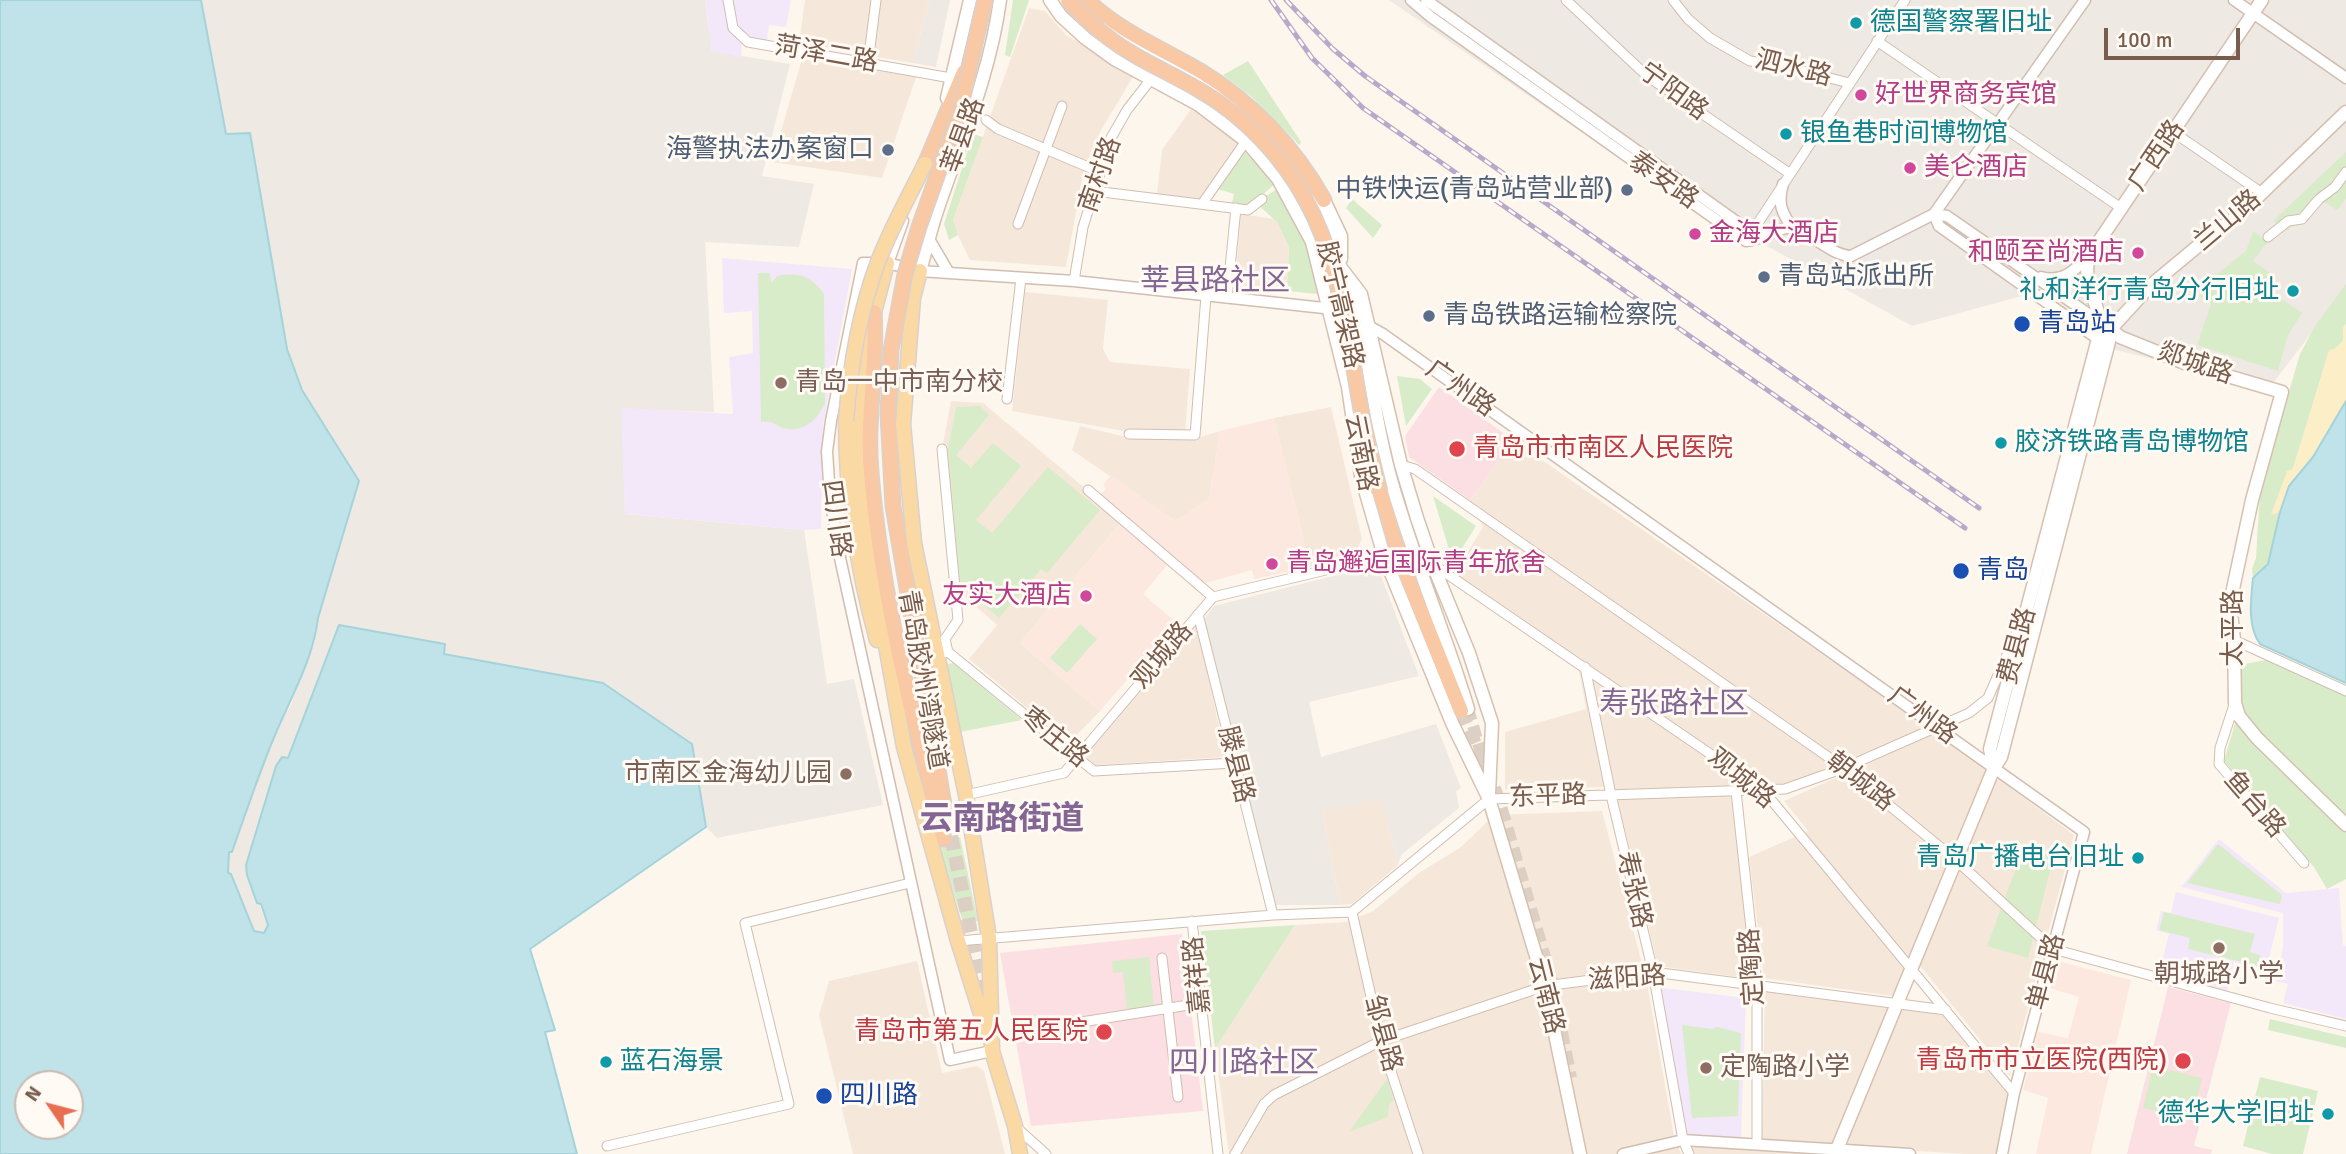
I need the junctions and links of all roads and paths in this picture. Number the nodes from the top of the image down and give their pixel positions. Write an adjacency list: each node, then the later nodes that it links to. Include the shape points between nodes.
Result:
1 (728, 0): 21 (street, 菏泽二路, via 733,28 748,42)
2 (876, 0): 21 (street)
3 (970, 0): 22 (main road, 莘县路)
4 (985, 0): 33 (highway, bridge, via 970,57); 63 (highway, 青岛胶州湾隧道, bridge, via 959,114 905,274 891,350 888,414 890,484 947,837 912,713 882,568 870,470)
5 (1000, 0): 50 (main road, 莘县路, via 995,41 982,86)
6 (1050, 0): 23 (main road, 云南路, via 1084,38)
7 (1068, 0): 85 (highway, 胶宁高架路, bridge, via 1116,44 1232,112 1265,143 1297,185 1319,225 1335,272 1362,416 1402,564)
8 (1079, 0): 20 (main road, via 1112,30)
9 (1087, 0): 41 (highway, via 1120,27 1223,85 1272,127)
10 (1411, 0): 48 (street, 泰安路)
11 (1426, 0): 48 (street, 泰安路)
12 (1566, 0): 35 (street, 宁阳路, via 1647,76)
13 (1673, 0): 25 (street, 泗水路, via 1710,38 1750,61)
14 (1905, 0): 19 (street)
15 (2085, 0): 29 (street)
16 (2234, 0): 18 (street)
17 (2262, 0): 18 (main road, 广西路)
18 (2253, 13): 24 (street); 30 (main road, 广西路)
19 (1877, 41): 25 (street); 29 (street)
20 (1164, 61): 23 (street, 南村路); 54 (main road, via 1220,94 1274,144 1320,213)
21 (868, 63): 22 (street, 菏泽二路)
22 (951, 78): 53 (main road, 莘县路)
23 (1152, 78): 31 (main road, 云南路, via 1199,105); 34 (street, 南村路, via 1111,138)
24 (2346, 78)
25 (1849, 83): 35 (street)
26 (1062, 106): 32 (street)
27 (2346, 112): 39 (main road, 兰山路)
28 (986, 120): 32 (street)
29 (1999, 125): 44 (street); 45 (street)
30 (2173, 132): 39 (street); 44 (main road, 广西路)
31 (1246, 141): 42 (street); 62 (main road, 云南路, via 1278,179 1312,242)
32 (1046, 149): 34 (street); 46 (street)
33 (925, 163): 82 (main road, bridge, via 869,290 857,335 846,421 855,545 876,638)
34 (1101, 172): 38 (street, 南村路)
35 (1790, 173): 37 (street)
36 (2346, 173): 49 (street, via 2302,219 2288,221)
37 (1783, 184): 47 (street, via 1781,210); 48 (street)
38 (1094, 191): 42 (street); 59 (street, 南村路)
39 (2262, 193): 66 (main road, 兰山路, via 2165,272)
40 (1262, 199): 43 (street, via 1248,210)
41 (1324, 200): 54 (main road, via 1341,236)
42 (1202, 204): 43 (street)
43 (1236, 208): 61 (street)
44 (2121, 208): 51 (main road, 广西路)
45 (1934, 214): 47 (street, via 1851,256); 57 (street, via 1947,216); 67 (street, via 1940,226)
46 (1018, 224)
47 (1794, 230): 48 (street, via 1780,229 1758,240)
48 (1748, 236)
49 (2268, 237)
50 (929, 239): 55 (main road, 莘县路); 56 (street)
51 (2090, 256): 57 (street, via 2062,278); 64 (main road, via 2090,292)
52 (863, 263): 53 (street, 广州路); 100 (street, 四川路, via 831,421 828,470 840,558)
53 (887, 263): 55 (street, 广州路); 63 (main road, 四川路)
54 (1341, 268): 65 (main road)
55 (920, 271): 56 (street, 广州路); 80 (main road, via 913,298 903,424 914,543)
56 (949, 273): 58 (street, 广州路)
57 (2033, 275): 64 (street)
58 (1021, 278): 59 (street, 广州路); 69 (street)
59 (1074, 281): 60 (street, 广州路)
60 (1206, 296): 61 (street, 广州路); 70 (street, via 1195,435)
61 (1227, 298): 62 (street, 广州路)
62 (1330, 311): 65 (street, 广州路); 74 (main road, 云南路, via 1348,387 1361,476)
63 (874, 312): 82 (main road, 四川路, via 856,427 862,510)
64 (2100, 321): 66 (street); 67 (main road, 费县路)
65 (1364, 323): 72 (main road, 云南路); 85 (main road, via 1372,399 1390,478 1450,648); 86 (street, 广州路)
66 (2112, 330): 67 (main road); 68 (main road, 郯城路, via 2187,364); 90 (main road, 费县路, via 2001,757)
67 (2098, 339): 78 (main road, 费县路)
68 (2282, 392): 79 (main road, 太平路, via 2233,579)
69 (1007, 399)
70 (1129, 434)
71 (942, 449): 80 (street, via 958,620)
72 (1401, 465): 75 (main road, 云南路); 89 (street, 朝城路, via 1415,469)
73 (1087, 490): 76 (street)
74 (1384, 555): 76 (street, 观城路); 95 (main road, 云南路, via 1452,723)
75 (1433, 565): 81 (street, 观城路); 95 (main road, 云南路, via 1492,723)
76 (1213, 597): 77 (street, 观城路)
77 (1198, 614): 87 (street, 观城路); 88 (street, 滕县路)
78 (2025, 619): 86 (street, 东平路, via 1984,703); 90 (main road, 费县路, via 1990,750)
79 (2234, 639): 83 (street); 84 (main road, 太平路)
80 (942, 653): 87 (street, 枣庄路); 93 (main road)
81 (1585, 667): 91 (street, 观城路); 94 (street, 寿张路)
82 (894, 691): 105 (main road, 四川路, via 904,747)
83 (2346, 691)
84 (2235, 703): 96 (main road, 太平路, via 2239,716 2258,738); 99 (street, 鱼台路, via 2219,764)
85 (1464, 710)
86 (1938, 727): 89 (street, 东平路); 90 (street, 广州路)
87 (1077, 757): 88 (street, 枣庄路, via 1094,771); 93 (street, 观城路, via 1064,773)
88 (1234, 763): 102 (street, 滕县路)
89 (1844, 768): 91 (street, 东平路, via 1785,789); 98 (street, 朝城路)
90 (1994, 768): 97 (street, 广州路); 98 (main road, 费县路)
91 (1763, 790): 92 (street, 东平路); 108 (street, 观城路)
92 (1736, 791): 94 (street, 东平路); 110 (street, 定陶路)
93 (966, 795): 104 (main road)
94 (1611, 795): 95 (street, 东平路); 109 (street, 寿张路)
95 (1489, 799): 101 (street, 东平路); 111 (main road, 云南路)
96 (2346, 825)
97 (2084, 832): 106 (street, 单县路)
98 (1957, 861): 106 (street, 朝城路); 108 (main road, 费县路)
99 (2304, 863)
100 (910, 883): 119 (street, 四川路, via 950,1060); 125 (street, via 745,923 789,1104)
101 (1352, 912): 102 (street); 118 (street, 邹县路)
102 (1273, 915): 103 (street)
103 (1192, 922): 104 (street); 112 (street, 嘉祥路)
104 (989, 938): 105 (street); 119 (main road)
105 (958, 941): 119 (main road, 四川路)
106 (2053, 949): 116 (street, 朝城路); 120 (street, 单县路)
107 (1162, 958): 114 (street)
108 (1912, 967): 113 (main road, 费县路); 115 (street, 观城路)
109 (1653, 972): 110 (street, 滋阳路); 111 (street, 滋阳路); 123 (street, 寿张路)
110 (1757, 984): 113 (street, 滋阳路); 124 (street, 定陶路)
111 (1545, 986): 118 (street, 滋阳路); 132 (main road, 云南路)
112 (1201, 1003): 114 (street); 129 (street, 嘉祥路)
113 (1897, 1003): 115 (street, 滋阳路); 126 (main road, 费县路)
114 (1167, 1009): 117 (street); 121 (street)
115 (1946, 1010): 120 (street, 观城路)
116 (2346, 1026)
117 (1050, 1027)
118 (1381, 1041): 130 (street, 滋阳路, via 1273,1095); 131 (street, 邹县路)
119 (992, 1051): 122 (main road)
120 (2014, 1093): 136 (street, 单县路)
121 (1178, 1097)
122 (1015, 1126): 127 (main road); 128 (street)
123 (1683, 1140): 124 (street); 133 (street); 134 (street, 寿张路)
124 (1757, 1144): 126 (street)
125 (607, 1146)
126 (1836, 1151): 135 (street)
127 (1020, 1154)
128 (1046, 1154)
129 (1218, 1154)
130 (1236, 1154)
131 (1418, 1154)
132 (1580, 1154)
133 (1623, 1154)
134 (1689, 1154)
135 (1910, 1154)
136 (2002, 1154)

